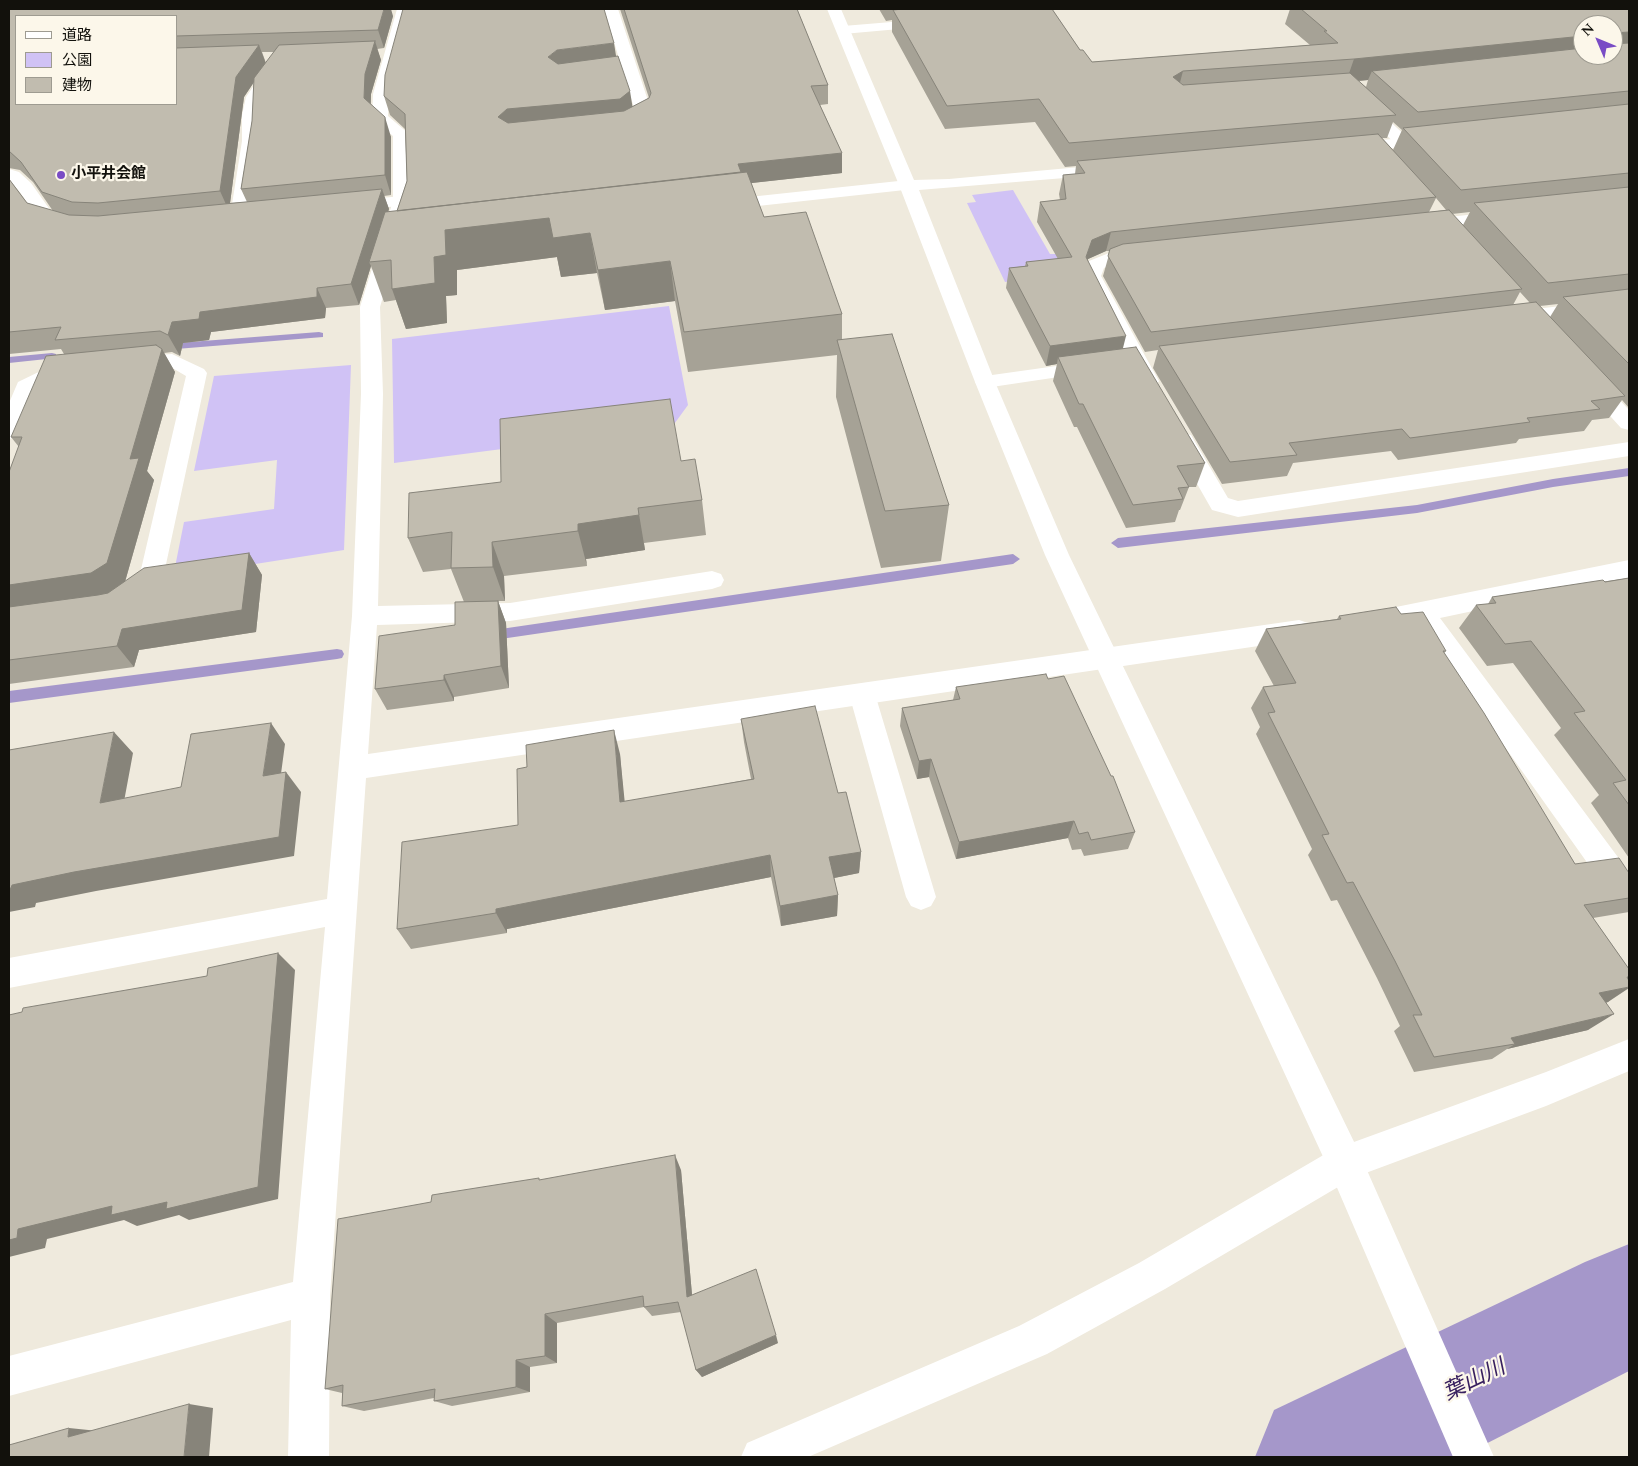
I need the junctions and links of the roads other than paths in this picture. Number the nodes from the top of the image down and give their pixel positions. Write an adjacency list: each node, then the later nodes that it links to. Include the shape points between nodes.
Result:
1 (611, 9): 10 (street)
2 (385, 10): 3 (street)
3 (403, 10): 4 (street); 7 (street)
4 (422, 12)
5 (838, 19): 6 (street); 19 (street)
6 (946, 21)
7 (391, 54): 8 (lane); 20 (street, via 381,94 380,118 401,134)
8 (372, 55)
9 (262, 59): 25 (lane, via 280,59 253,97)
10 (628, 68): 11 (street); 13 (street, via 644,113 627,124)
11 (609, 70)
12 (1354, 95): 15 (street)
13 (608, 126)
14 (1453, 138): 15 (street)
15 (1404, 143): 16 (street, via 1382,153)
16 (1336, 149)
17 (1127, 168): 19 (street)
18 (9, 174): 28 (lane, via 24,187 47,218)
19 (908, 185): 22 (street); 34 (street)
20 (402, 201): 21 (lane); 44 (street, via 399,244 370,307 372,394)
21 (335, 208)
22 (702, 208)
23 (1522, 214): 27 (street)
24 (258, 215): 25 (lane)
25 (239, 217): 26 (lane)
26 (219, 219)
27 (1406, 226)
28 (81, 229)
29 (1163, 252): 32 (street, via 1114,257 1096,265 1092,276)
30 (1629, 304): 31 (street)
31 (1489, 320)
32 (1130, 362): 34 (street); 35 (street)
33 (1576, 365): 37 (street)
34 (984, 382): 47 (street, via 1057,555)
35 (1157, 395)
36 (1171, 420): 39 (street, via 1220,504 1238,510)
37 (1629, 423)
38 (9, 432): 42 (street, via 26,387 58,370 172,360 197,373 150,583)
39 (1629, 449)
40 (1629, 569): 43 (street)
41 (712, 580): 44 (street, via 510,612)
42 (115, 606)
43 (1422, 612): 45 (street); 50 (street)
44 (365, 616): 49 (street)
45 (1364, 621)
46 (1326, 626): 47 (street)
47 (1107, 658): 48 (street); 55 (street)
48 (862, 694): 49 (street); 51 (lane)
49 (352, 768): 52 (street)
50 (1629, 896)
51 (920, 897)
52 (341, 910): 53 (street); 56 (street)
53 (9, 972)
54 (1629, 1055): 55 (street)
55 (1345, 1163): 59 (street, via 1152,1276 1033,1340); 60 (street)
56 (311, 1296): 57 (street); 58 (street)
57 (9, 1376)
58 (308, 1457)
59 (761, 1457)
60 (1474, 1457)

